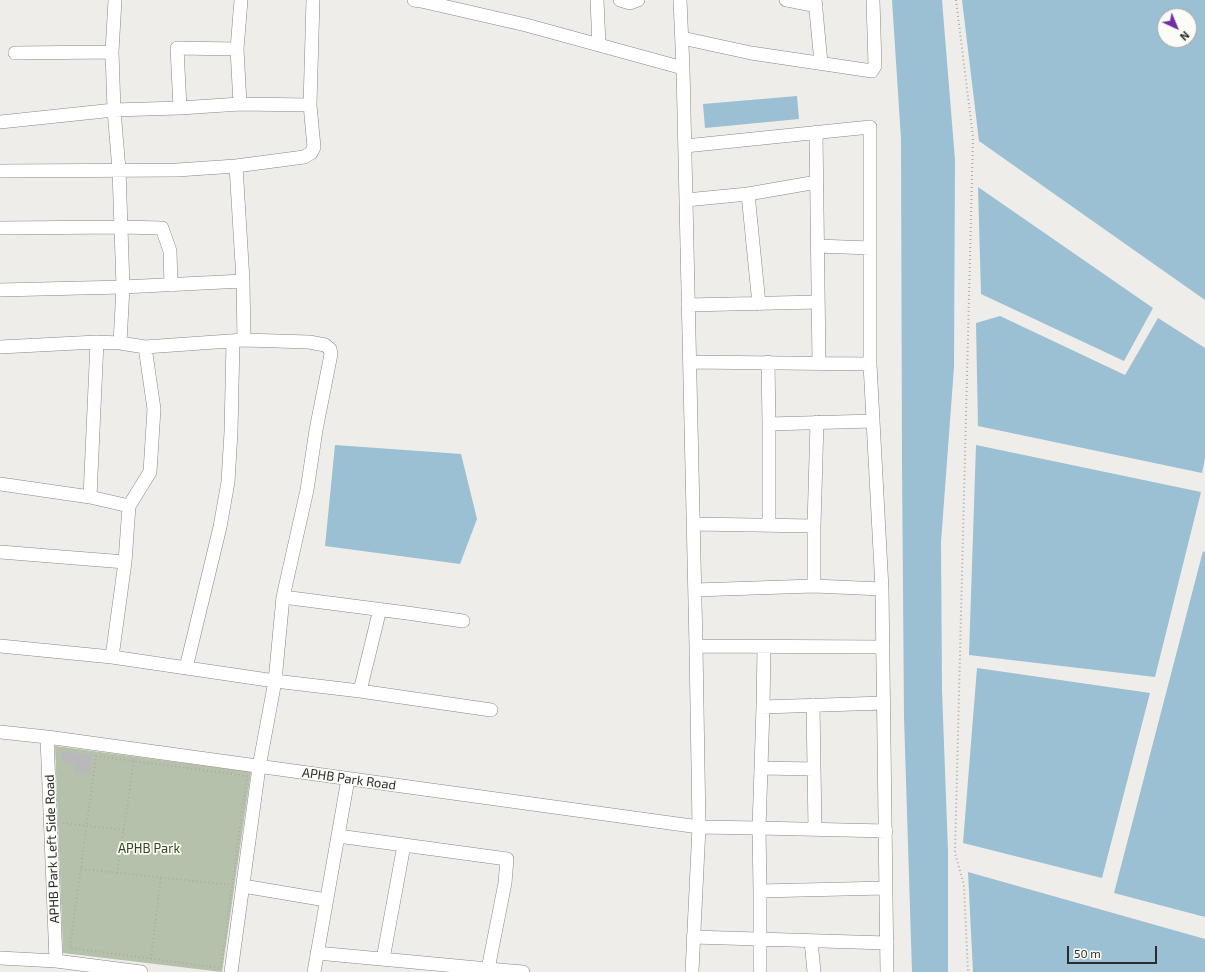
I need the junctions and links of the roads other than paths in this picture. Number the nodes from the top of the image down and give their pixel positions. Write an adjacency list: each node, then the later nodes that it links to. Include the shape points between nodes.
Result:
1 (115, 0): 15 (street)
2 (242, 0): 14 (street)
3 (313, 0): 20 (street)
4 (414, 0): 13 (street, via 518,23)
5 (597, 0): 13 (street)
6 (620, 0): 7 (street, via 630,3)
7 (638, 0)
8 (680, 0): 12 (street)
9 (786, 0): 11 (street)
10 (873, 0): 18 (street, via 874,70 868,72)
11 (816, 3): 18 (street)
12 (682, 38): 17 (street); 18 (street, via 751,53)
13 (599, 45): 17 (street)
14 (237, 49): 19 (street); 21 (street, via 177,48)
15 (112, 52): 16 (street); 22 (street)
16 (14, 53)
17 (683, 61): 25 (street)
18 (821, 63)
19 (240, 104): 20 (street); 21 (street)
20 (310, 105): 26 (street, via 314,147 311,153 304,157)
21 (180, 108): 22 (street)
22 (114, 110): 23 (street); 27 (street)
23 (0, 122)
24 (816, 132): 25 (street); 29 (street); 35 (street, via 870,127)
25 (685, 146): 31 (street)
26 (236, 166): 27 (street); 36 (street)
27 (119, 170): 28 (street); 32 (street)
28 (0, 171)
29 (817, 182): 30 (street); 34 (street)
30 (748, 194): 31 (street); 41 (street)
31 (686, 200): 42 (street)
32 (122, 227): 33 (street); 37 (street, via 162,228 170,250); 38 (street)
33 (0, 228)
34 (818, 246): 35 (street); 40 (street)
35 (870, 248): 51 (street)
36 (243, 281): 37 (street); 43 (street)
37 (171, 285): 38 (street)
38 (123, 287): 39 (street); 45 (street)
39 (0, 290)
40 (818, 302): 41 (street); 50 (street)
41 (759, 304): 42 (street)
42 (688, 305): 48 (street)
43 (238, 340): 47 (street); 66 (street, via 309,342 325,345 331,354 307,490); 74 (street, via 228,482 220,527)
44 (97, 342): 45 (street); 46 (street); 56 (street)
45 (120, 343): 47 (street)
46 (0, 347)
47 (145, 347): 57 (street, via 154,409 150,472)
48 (690, 362): 49 (street); 58 (street)
49 (768, 362): 50 (street); 54 (street)
50 (819, 363): 51 (street)
51 (870, 364): 52 (street)
52 (873, 421): 53 (street); 64 (street)
53 (817, 422): 54 (street); 60 (street)
54 (770, 424): 59 (street)
55 (0, 484): 56 (street)
56 (90, 497): 57 (street)
57 (129, 506): 62 (street)
58 (693, 524): 59 (street); 65 (street)
59 (769, 525): 60 (street)
60 (814, 526): 63 (street)
61 (0, 552): 62 (street)
62 (125, 562): 73 (street)
63 (814, 586): 64 (street); 65 (street)
64 (882, 588): 72 (street)
65 (695, 590): 70 (street)
66 (283, 597): 67 (street); 75 (street)
67 (380, 609): 68 (street); 76 (street)
68 (463, 621)
69 (0, 646): 73 (street)
70 (696, 646): 71 (street); 87 (street)
71 (764, 648): 72 (street); 79 (street)
72 (883, 648): 77 (street)
73 (112, 657): 74 (street)
74 (186, 668): 75 (street)
75 (275, 681): 76 (street); 83 (street)
76 (360, 691): 80 (street)
77 (884, 704): 78 (street); 90 (street)
78 (813, 705): 79 (street); 85 (street)
79 (763, 707): 84 (street)
80 (491, 710)
81 (0, 732): 82 (street, APHB Park Road)
82 (47, 737): 83 (street, APHB Park Road, via 135,755); 104 (street, APHB Park Left Side Road)
83 (259, 766): 86 (street, APHB Park Road); 93 (street)
84 (761, 768): 85 (street); 88 (street)
85 (814, 769): 89 (street)
86 (348, 779): 87 (street, APHB Park Road); 91 (street)
87 (699, 827): 88 (street, APHB Park Road); 97 (street)
88 (759, 828): 89 (street, APHB Park Road); 95 (street)
89 (815, 829): 90 (street, APHB Park Road)
90 (886, 831): 94 (street)
91 (338, 836): 92 (street); 96 (street)
92 (404, 845): 103 (street); 106 (street, via 507,859 505,883)
93 (237, 886): 96 (street); 107 (street)
94 (886, 888): 95 (street); 100 (street)
95 (760, 891): 98 (street)
96 (326, 900): 101 (street)
97 (693, 937): 98 (street); 110 (street)
98 (760, 939): 99 (street); 111 (street)
99 (811, 941): 100 (street); 112 (street)
100 (887, 943): 113 (street)
101 (317, 952): 103 (street); 108 (street)
102 (0, 958): 104 (street)
103 (383, 959): 106 (street)
104 (56, 961): 105 (street)
105 (146, 969)
106 (488, 969): 109 (street)
107 (231, 972)
108 (314, 972)
109 (523, 972)
110 (692, 972)
111 (760, 972)
112 (814, 972)
113 (887, 972)

